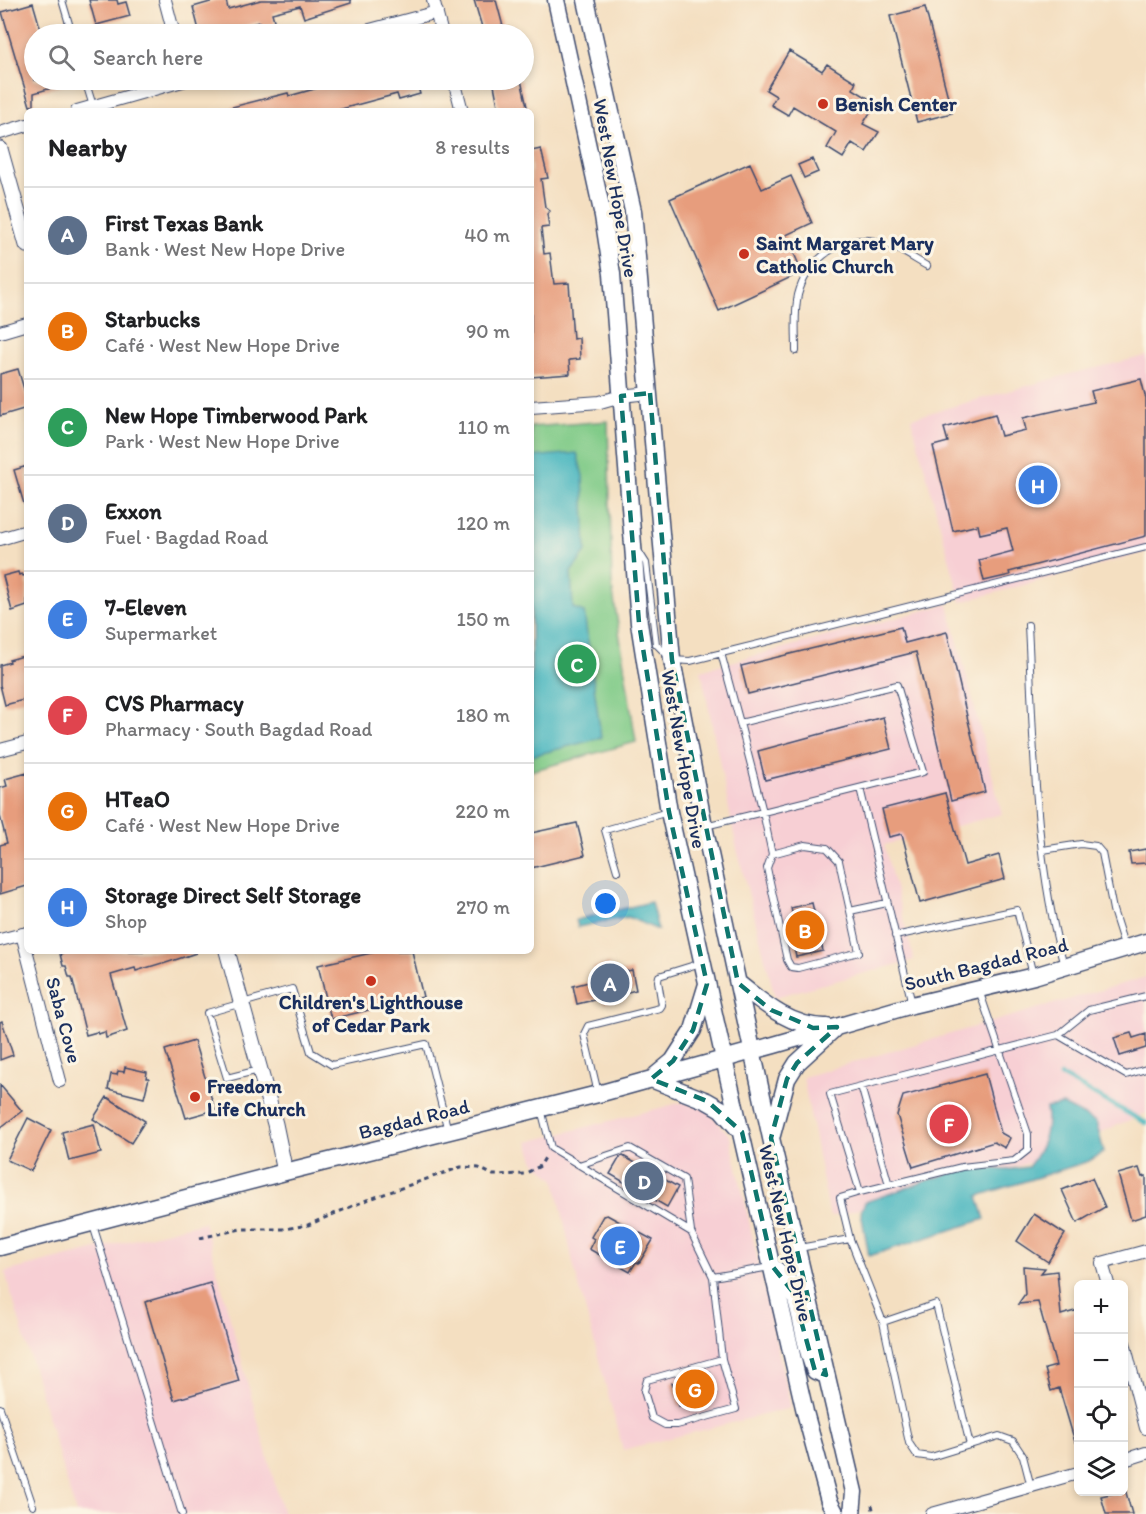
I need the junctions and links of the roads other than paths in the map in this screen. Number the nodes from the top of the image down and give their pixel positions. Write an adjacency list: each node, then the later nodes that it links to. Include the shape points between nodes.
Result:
1 (62, 0): 6 (lane)
2 (165, 0): 7 (street)
3 (556, 0): 25 (main road, West New Hope Drive, via 603,216 612,274)
4 (586, 0): 24 (main road, West New Hope Drive, via 633,211)
5 (435, 6): 8 (street); 9 (street)
6 (69, 24)
7 (171, 24)
8 (384, 24)
9 (440, 24)
10 (89, 90): 13 (lane)
11 (150, 90): 13 (street)
12 (457, 90): 15 (street)
13 (93, 106): 14 (street)
14 (86, 108)
15 (461, 108)
16 (24, 126): 17 (street)
17 (0, 133)
18 (0, 149): 19 (street)
19 (24, 234)
20 (927, 266): 23 (lane, via 892,246 870,240 852,240 829,250 811,268 798,295)
21 (24, 325): 22 (street)
22 (0, 332)
23 (796, 351)
24 (651, 393): 25 (street); 33 (main road, West New Hope Drive)
25 (621, 396): 26 (street, via 600,402); 29 (main road, West New Hope Drive)
26 (534, 407)
27 (24, 532): 28 (street)
28 (0, 539)
29 (632, 542): 33 (lane, via 646,563 656,644); 38 (main road, West New Hope Drive, via 639,623)
30 (1146, 547): 32 (lane)
31 (1028, 625): 41 (lane)
32 (721, 653): 33 (lane, via 690,661); 34 (lane)
33 (672, 660): 40 (main road, West New Hope Drive)
34 (740, 723): 37 (lane, via 897,685 923,772); 39 (lane)
35 (24, 744): 36 (street)
36 (0, 750)
37 (860, 788): 39 (lane); 44 (lane)
38 (669, 812): 43 (lane, via 605,830); 53 (main road, West New Hope Drive)
39 (763, 812): 40 (lane); 42 (lane)
40 (704, 826): 56 (main road, West New Hope Drive)
41 (1043, 850): 50 (lane, via 1081,844 1096,846 1102,853); 54 (lane, via 1053,927)
42 (772, 854): 45 (lane, via 805,845 827,848 839,861); 45 (lane, via 767,868 791,967 859,952)
43 (617, 871)
44 (887, 903): 45 (lane); 47 (lane)
45 (850, 911)
46 (24, 934): 48 (street)
47 (895, 936): 55 (lane, via 1017,910); 61 (lane)
48 (0, 940)
49 (1146, 942): 50 (main road, South Bagdad Road)
50 (1125, 948): 54 (main road, South Bagdad Road)
51 (29, 954): 70 (street, Saba Cove)
52 (228, 954): 60 (street)
53 (702, 963): 57 (main road, West New Hope Drive); 72 (lane, via 659,976 660,1008 588,1026 584,1034)
54 (1064, 967): 55 (main road, South Bagdad Road)
55 (1034, 976): 58 (main road, South Bagdad Road)
56 (738, 983): 62 (main road, via 771,1010 813,1028); 65 (main road, West New Hope Drive)
57 (707, 984): 66 (main road, West New Hope Drive); 69 (main road, via 693,1030 673,1061)
58 (972, 991): 61 (main road, South Bagdad Road); 64 (lane)
59 (1146, 996): 63 (lane, via 1089,1010)
60 (242, 1003): 68 (street); 68 (lane, via 207,1013 227,1078); 74 (lane, via 292,989 311,1052 332,1065 426,1044)
61 (912, 1005): 62 (main road, South Bagdad Road)
62 (837, 1027): 65 (main road, Bagdad Road); 76 (main road, via 797,1063 787,1079)
63 (1058, 1035): 64 (lane); 67 (lane, via 1126,1075)
64 (1000, 1050): 71 (lane); 79 (lane, via 1028,1134 1028,1150 1014,1161 962,1167)
65 (752, 1052): 66 (main road, Bagdad Road); 76 (main road, West New Hope Drive)
66 (724, 1059): 69 (main road, Bagdad Road); 75 (main road, West New Hope Drive)
67 (1146, 1069)
68 (261, 1070): 78 (street)
69 (651, 1080): 72 (main road, Bagdad Road); 75 (main road, via 721,1109)
70 (60, 1081)
71 (861, 1086): 79 (lane); 80 (lane, via 830,1094)
72 (598, 1094): 73 (main road, Bagdad Road)
73 (541, 1109): 74 (main road, Bagdad Road); 77 (lane, via 551,1148)
74 (448, 1132): 78 (main road, Bagdad Road)
75 (741, 1132): 87 (main road, West New Hope Drive)
76 (771, 1138): 85 (main road, West New Hope Drive)
77 (579, 1165): 82 (lane); 82 (lane, via 630,1148 684,1179)
78 (285, 1172): 81 (main road, Bagdad Road)
79 (889, 1185): 80 (lane)
80 (860, 1192): 83 (lane, via 840,1198)
81 (92, 1223): 84 (main road, Bagdad Road); 103 (lane)
82 (691, 1232): 88 (lane)
83 (850, 1239): 85 (lane); 90 (lane)
84 (0, 1247)
85 (798, 1248): 93 (main road, West New Hope Drive)
86 (1146, 1251): 89 (street, via 1102,1263)
87 (773, 1267): 88 (lane); 93 (main road, via 786,1277 793,1292 814,1371); 104 (main road, West New Hope Drive, via 805,1412)
88 (713, 1277): 92 (lane)
89 (1107, 1280)
90 (883, 1322): 96 (lane, via 909,1443 917,1455 931,1457); 96 (lane, via 936,1304)
91 (1128, 1358): 95 (street)
92 (722, 1359): 92 (lane, via 647,1380 644,1390 652,1418 665,1425 676,1425 736,1409)
93 (826, 1375): 105 (main road, West New Hope Drive, via 854,1492)
94 (0, 1408): 101 (lane)
95 (1146, 1428)
96 (970, 1445): 100 (lane, via 999,1436 1014,1441 1023,1456)
97 (1146, 1453): 98 (street)
98 (1128, 1459)
99 (1074, 1474): 100 (street)
100 (1031, 1487): 102 (street)
101 (33, 1506)
102 (969, 1510): 106 (street)
103 (182, 1514)
104 (836, 1514)
105 (852, 1514)
106 (932, 1514)

